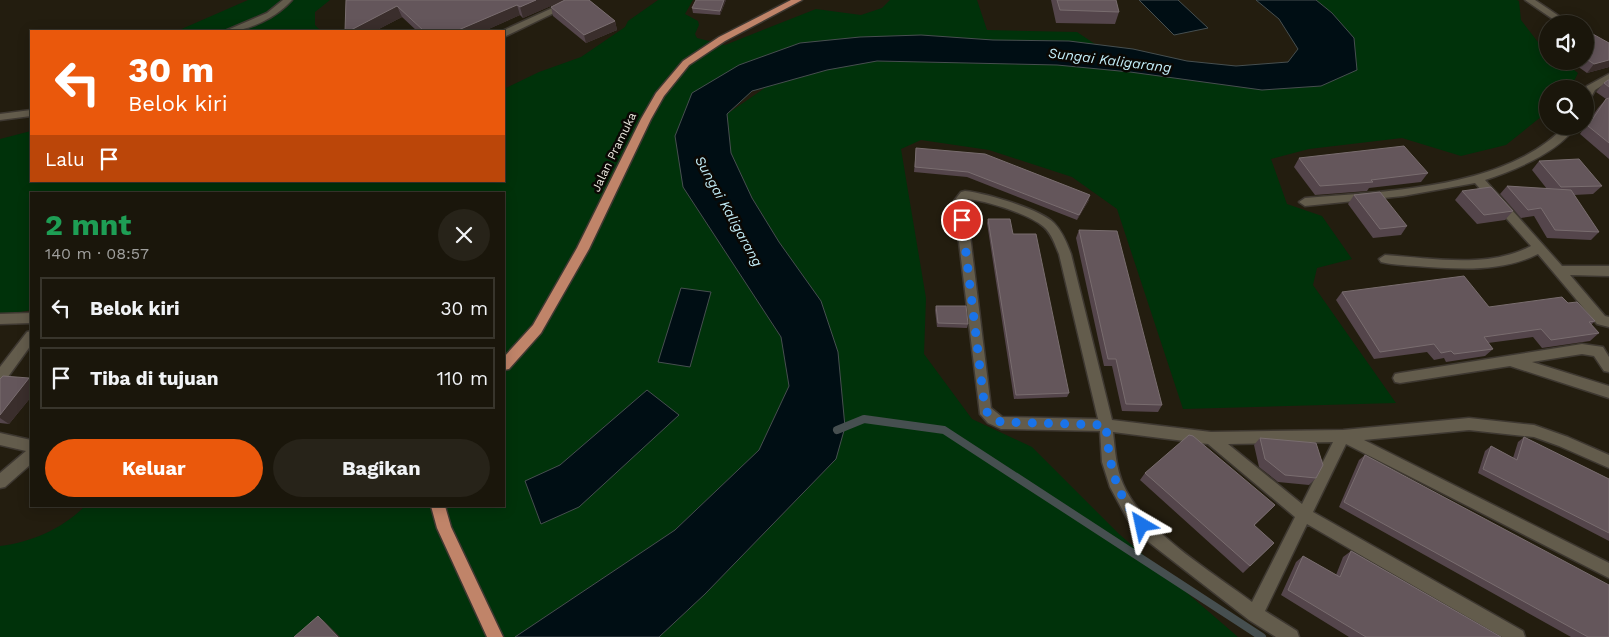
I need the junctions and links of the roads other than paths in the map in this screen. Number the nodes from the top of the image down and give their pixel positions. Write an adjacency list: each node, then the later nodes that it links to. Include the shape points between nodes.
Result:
1 (288, 0): 6 (street, via 270,15)
2 (577, 0): 7 (street)
3 (798, 0): 24 (main road, Jalan Pramuka, via 722,39 686,63 660,95 583,250 537,329)
4 (1528, 0): 5 (street)
5 (1552, 15)
6 (232, 30)
7 (505, 34)
8 (1609, 77): 9 (street)
9 (1594, 86)
10 (30, 113): 11 (street)
11 (0, 116)
12 (1561, 135): 13 (street, via 1545,150 1524,162)
13 (1478, 179): 14 (street); 15 (street)
14 (1305, 202)
15 (1540, 247): 16 (street, via 1514,258 1474,264); 17 (street)
16 (1385, 259)
17 (1559, 270): 18 (street); 21 (street, via 1601,322)
18 (1609, 271)
19 (30, 318): 20 (street)
20 (0, 319)
21 (1609, 322)
22 (30, 337): 26 (street)
23 (1508, 360): 25 (street, via 1594,349); 27 (street); 28 (street)
24 (505, 364)
25 (1609, 367)
26 (0, 377)
27 (1400, 378)
28 (1609, 392)
29 (1106, 425): 29 (street, via 1001,422 985,410 960,202 965,195 1036,216 1050,226 1060,242); 31 (street); 40 (street, via 1109,462 1117,487 1132,515 1151,535)
30 (1343, 436): 31 (street); 35 (street, via 1469,424 1504,427 1545,434); 38 (street); 39 (street)
31 (1211, 438): 38 (street)
32 (0, 439): 33 (street)
33 (30, 446)
34 (30, 456): 36 (street)
35 (1609, 462)
36 (0, 482)
37 (438, 507): 41 (main road, via 444,528)
38 (1303, 514): 40 (street); 43 (street)
39 (1609, 571)
40 (1255, 614): 42 (street)
41 (495, 637)
42 (1291, 637)
43 (1517, 637)

